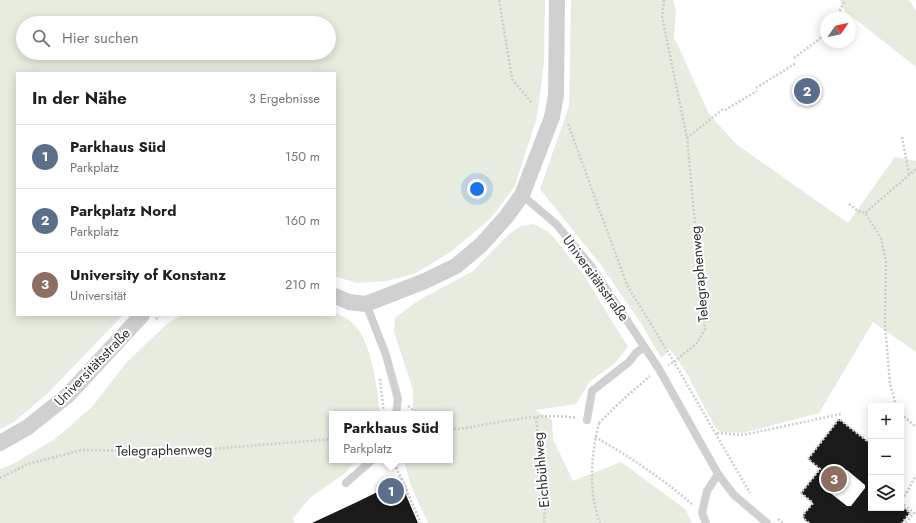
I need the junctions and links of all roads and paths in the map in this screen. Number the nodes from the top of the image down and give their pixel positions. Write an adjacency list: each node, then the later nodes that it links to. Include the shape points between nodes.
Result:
1 (499, 0): 9 (path, via 512,79)
2 (557, 0): 15 (street, bridge, via 556,95 552,117)
3 (664, 0): 12 (path, Telegraphenweg, via 662,16)
4 (845, 0): 5 (path)
5 (839, 12)
6 (820, 38): 7 (path)
7 (794, 58)
8 (796, 63): 12 (path, via 724,109)
9 (530, 102)
10 (568, 124): 22 (path, via 627,285)
11 (902, 137): 14 (path)
12 (687, 138): 22 (path, Telegraphenweg, via 705,329 697,343)
13 (916, 169): 14 (path)
14 (909, 174): 17 (path)
15 (522, 195): 19 (street, via 481,245 456,266); 21 (lane, Universitätsstraße, via 556,224 591,266)
16 (849, 204): 17 (path, via 858,212)
17 (865, 213): 25 (path, via 880,238 886,262 885,325 890,383)
18 (336, 296): 19 (street, via 349,302)
19 (366, 304): 27 (lane, via 386,355 398,399)
20 (141, 316): 39 (street, Universitätsstraße, via 68,395 28,427)
21 (644, 347): 23 (lane, Universitätsstraße); 31 (lane, via 592,391)
22 (674, 362): 23 (path, Telegraphenweg); 35 (path)
23 (659, 369): 32 (path, Telegraphenweg); 42 (lane, Universitätsstraße)
24 (380, 375): 26 (path)
25 (895, 403)
26 (384, 411)
27 (396, 411)
28 (841, 414): 35 (path, via 743,434 718,434)
29 (536, 417): 31 (path, via 563,416); 34 (path); 53 (path, Eichbühlweg, via 546,504)
30 (904, 417): 33 (path)
31 (587, 420): 32 (path)
32 (599, 423): 36 (path)
33 (916, 427)
34 (453, 428)
35 (714, 430): 46 (path)
36 (595, 437): 50 (path, via 675,490); 54 (path, via 591,480)
37 (329, 439): 44 (path, Telegraphenweg, via 176,452 82,450 28,464)
38 (868, 442): 58 (path, via 839,419 808,458 820,469 801,493 813,503 803,515)
39 (0, 443)
40 (369, 463): 45 (lane)
41 (394, 463): 52 (path)
42 (718, 474): 50 (lane, via 707,490); 56 (lane, Universitätsstraße, via 734,496)
43 (916, 475): 47 (path)
44 (0, 478)
45 (346, 483)
46 (752, 496)
47 (904, 496)
48 (904, 503): 60 (path, via 914,513)
49 (904, 508): 59 (path, via 910,513)
50 (702, 513): 55 (lane)
51 (777, 519): 57 (path)
52 (421, 523)
53 (544, 523)
54 (600, 523)
55 (706, 523)
56 (767, 523)
57 (782, 523)
58 (809, 523)
59 (902, 523)
60 (906, 523)

